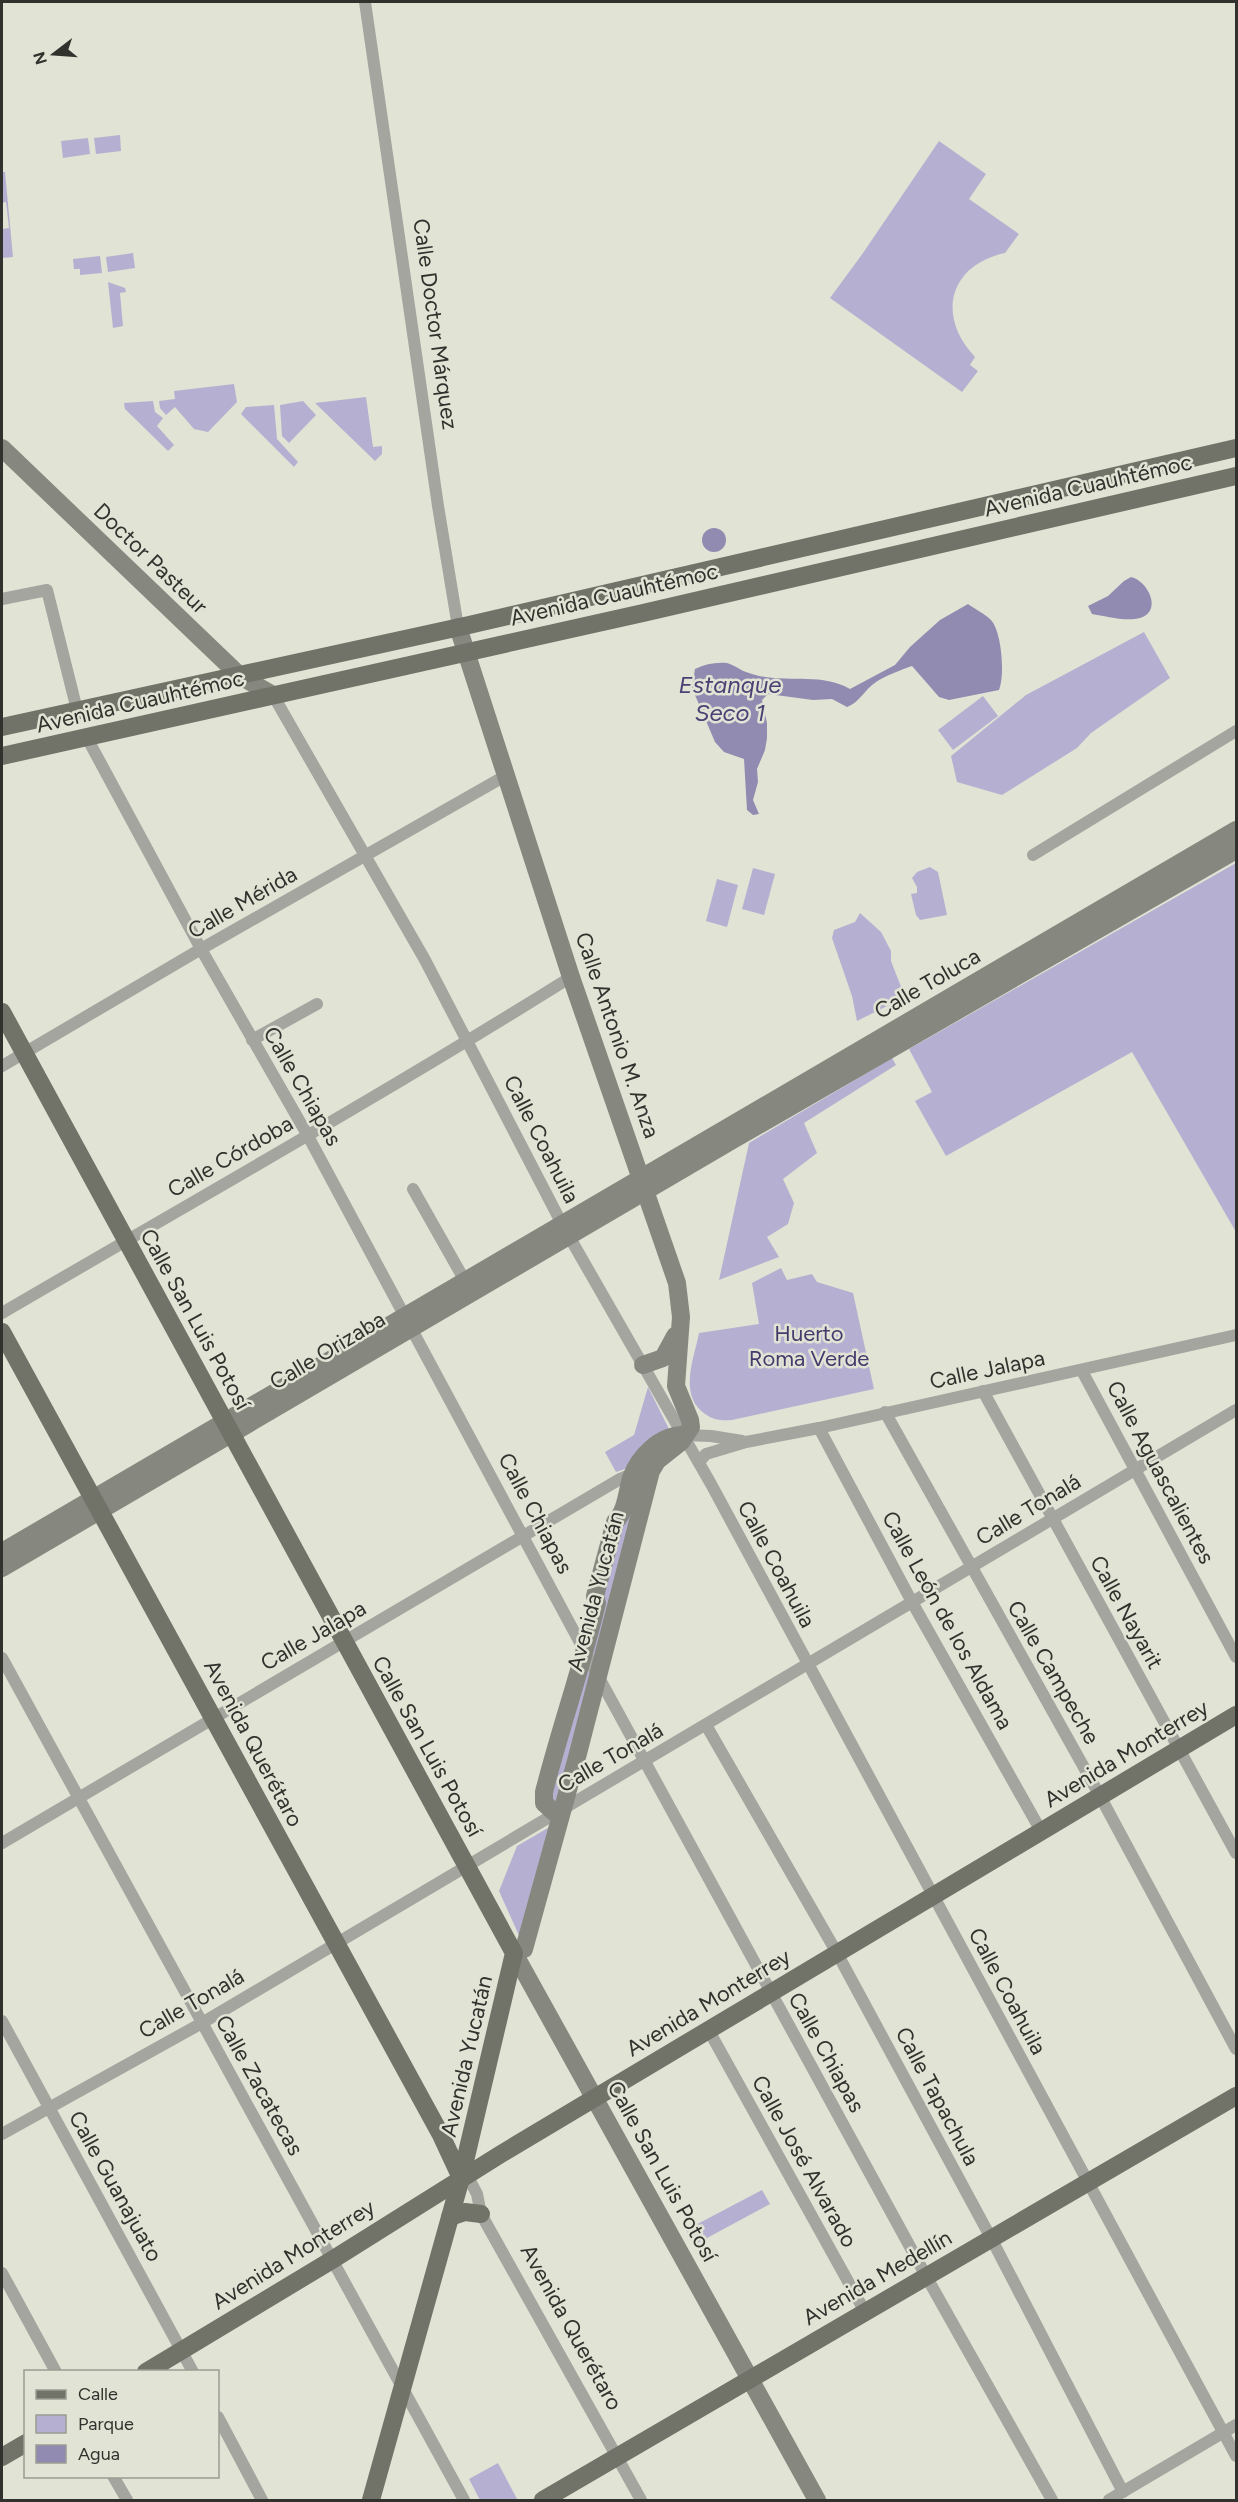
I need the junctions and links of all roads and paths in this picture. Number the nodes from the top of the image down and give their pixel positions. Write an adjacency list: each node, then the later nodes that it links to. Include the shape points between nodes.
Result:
1 (365, 2): 6 (street, Calle Doctor Márquez)
2 (1236, 448): 6 (main road, Avenida Cuauhtémoc)
3 (6, 457): 8 (street, Doctor Pasteur)
4 (1236, 476): 7 (main road, Avenida Cuauhtémoc)
5 (2, 599): 10 (street, via 47,590)
6 (458, 627): 7 (street, Calle Doctor Márquez); 8 (main road, Avenida Cuauhtémoc)
7 (466, 651): 9 (main road, Avenida Cuauhtémoc); 17 (street, Calle Antonio M. Anza)
8 (240, 676): 9 (street, Doctor Pasteur); 10 (main road, Avenida Cuauhtémoc)
9 (273, 695): 13 (main road, Avenida Cuauhtémoc); 21 (street, Calle Coahuila)
10 (77, 710): 11 (main road, Avenida Cuauhtémoc)
11 (2, 727)
12 (1236, 731): 20 (street)
13 (86, 736): 14 (main road, Avenida Cuauhtémoc); 22 (street, Calle Chiapas)
14 (28, 750): 15 (main road, Avenida Cuauhtémoc); 16 (street)
15 (2, 756)
16 (2, 766)
17 (506, 776): 21 (street, Calle Mérida); 23 (street, Calle Antonio M. Anza)
18 (1236, 830): 24 (street, Calle Toluca)
19 (1236, 850): 24 (street, Calle Toluca)
20 (1033, 855)
21 (366, 856): 22 (street, Calle Mérida); 28 (street, Calle Coahuila)
22 (201, 950): 27 (street, Calle Chiapas); 29 (street, Calle Mérida)
23 (571, 977): 28 (street, Calle Córdoba); 32 (street, Calle Antonio M. Anza)
24 (969, 995): 32 (street, Calle Toluca)
25 (317, 1004): 27 (street)
26 (2, 1012): 29 (main road, Calle San Luis Potosí)
27 (252, 1040): 31 (street, Calle Chiapas)
28 (468, 1041): 31 (street, Calle Córdoba); 34 (street, Calle Coahuila)
29 (24, 1053): 30 (street, Calle Mérida); 35 (main road, Calle San Luis Potosí)
30 (2, 1066)
31 (308, 1136): 35 (street, Calle Córdoba); 38 (street, Calle Chiapas)
32 (644, 1183): 34 (street, Calle Orizaba); 39 (street, Calle Antonio M. Anza, via 677,1283)
33 (413, 1189): 36 (street)
34 (566, 1230): 36 (street, Calle Orizaba); 38 (street, Calle Orizaba); 42 (street, Calle Coahuila)
35 (126, 1240): 37 (street, Calle Córdoba); 47 (main road, Calle San Luis Potosí)
36 (465, 1281): 38 (street, Calle Orizaba)
37 (2, 1313)
38 (408, 1322): 47 (street, Calle Orizaba); 56 (street, Calle Chiapas)
39 (679, 1329): 42 (street, via 663,1358); 49 (street, Calle Antonio M. Anza, via 676,1386 691,1427)
40 (2, 1332): 54 (main road, Avenida Querétaro)
41 (1236, 1335): 43 (street, Calle Jalapa)
42 (643, 1365): 49 (street, Calle Coahuila)
43 (1082, 1371): 44 (street, Calle Jalapa); 52 (street, Calle Aguascalientes)
44 (983, 1391): 46 (street, Calle Jalapa); 55 (street, Calle Nayarit)
45 (1236, 1410): 52 (street, Calle Tonalá)
46 (885, 1412): 48 (street, Calle Jalapa); 59 (street, Calle Campeche)
47 (228, 1428): 54 (street, Calle Orizaba); 61 (main road, Calle San Luis Potosí)
48 (819, 1428): 50 (street, Calle Jalapa); 60 (street, Calle León de los Aldama)
49 (684, 1435): 50 (street, Calle Jalapa); 51 (street, Calle Coahuila); 53 (street, Avenida Yucatán)
50 (746, 1442): 51 (street, Calle Jalapa, via 706,1454)
51 (699, 1462): 65 (street, Calle Coahuila)
52 (1136, 1469): 55 (street, Calle Tonalá); 63 (street, Calle Aguascalientes)
53 (640, 1477): 56 (street, Calle Jalapa, via 620,1479); 62 (street, Avenida Yucatán, via 615,1522); 66 (street, Avenida Yucatán)
54 (97, 1504): 57 (street, Calle Orizaba); 58 (street, Calle Orizaba); 68 (main road, Avenida Querétaro)
55 (1052, 1519): 59 (street, Calle Tonalá); 70 (street, Calle Nayarit)
56 (524, 1535): 61 (street, Calle Jalapa); 62 (street, Calle Chiapas)
57 (2, 1552)
58 (2, 1568)
59 (970, 1568): 60 (street, Calle Tonalá); 72 (street, Calle Campeche)
60 (912, 1602): 65 (street, Calle Tonalá); 75 (street, Calle León de los Aldama)
61 (344, 1641): 68 (street, Calle Jalapa); 78 (main road, Calle San Luis Potosí)
62 (585, 1652): 66 (street, Calle Chiapas); 74 (street, Avenida Yucatán, via 544,1792 544,1803)
63 (1236, 1657)
64 (2, 1659): 73 (street, Calle Zacatecas)
65 (807, 1665): 69 (street, Calle Tonalá); 79 (street, Calle Coahuila)
66 (598, 1674): 71 (street, Calle Chiapas); 74 (street, Avenida Yucatán)
67 (1236, 1714): 70 (main road, Avenida Monterrey)
68 (213, 1718): 73 (street, Calle Jalapa); 80 (main road, Avenida Querétaro)
69 (706, 1725): 71 (street, Calle Tonalá); 82 (street, Calle Tapachula)
70 (1179, 1749): 72 (main road, Avenida Monterrey); 77 (street, Calle Nayarit)
71 (644, 1761): 74 (street, Calle Tonalá); 83 (street, Calle Chiapas)
72 (1100, 1796): 75 (main road, Avenida Monterrey); 87 (street, Calle Campeche)
73 (79, 1797): 76 (street, Calle Jalapa); 85 (street, Calle Zacatecas)
74 (559, 1811): 78 (street, Calle Tonalá); 81 (street, Avenida Yucatán, via 524,1949)
75 (1041, 1831): 79 (main road, Avenida Monterrey)
76 (2, 1843)
77 (1236, 1853)
78 (466, 1865): 80 (street, Calle Tonalá); 81 (main road, Calle San Luis Potosí)
79 (932, 1896): 82 (main road, Avenida Monterrey); 95 (street, Calle Coahuila)
80 (334, 1942): 85 (street, Calle Tonalá); 94 (main road, Avenida Querétaro)
81 (514, 1953): 89 (street, Calle San Luis Potosí); 92 (main road, Avenida Yucatán)
82 (837, 1953): 83 (main road, Avenida Monterrey); 98 (street, Calle Tapachula)
83 (771, 1993): 86 (main road, Avenida Monterrey); 101 (street, Calle Chiapas)
84 (2, 2021): 90 (street, Calle Guanajuato)
85 (202, 2023): 90 (street, Calle Tonalá); 99 (street, Calle Zacatecas)
86 (708, 2029): 89 (main road, Avenida Monterrey); 102 (street, Calle José Alvarado)
87 (1236, 2049)
88 (1236, 2096): 95 (main road, Avenida Medellín)
89 (595, 2098): 93 (main road, Avenida Monterrey); 107 (street, Calle San Luis Potosí)
90 (49, 2106): 91 (street, Calle Tonalá); 103 (street, Calle Guanajuato)
91 (2, 2134)
92 (471, 2137): 93 (main road, via 481,2148); 94 (main road, Avenida Yucatán)
93 (501, 2154): 94 (main road, Avenida Monterrey)
94 (464, 2176): 96 (street, Avenida Querétaro, via 477,2194); 97 (main road, Avenida Yucatán); 99 (main road, Avenida Monterrey)
95 (1087, 2181): 98 (main road, Avenida Medellín); 111 (street, Calle Coahuila)
96 (481, 2214): 97 (main road, via 465,2212); 113 (street, Avenida Querétaro)
97 (450, 2217): 108 (main road)
98 (991, 2238): 101 (main road, Avenida Medellín); 117 (street, Calle Tapachula)
99 (332, 2260): 103 (main road, Avenida Monterrey); 108 (street, Calle Zacatecas)
100 (2, 2273): 104 (street)
101 (926, 2276): 102 (main road, Avenida Medellín); 125 (street, Calle Chiapas)
102 (865, 2312): 107 (main road, Avenida Medellín)
103 (182, 2350): 105 (main road, Avenida Monterrey); 106 (street, Calle Guanajuato)
104 (55, 2370)
105 (149, 2370)
106 (192, 2370)
107 (750, 2379): 113 (main road, Avenida Medellín); 124 (street, Calle San Luis Potosí)
108 (402, 2387): 120 (main road); 121 (street, Calle Zacatecas)
109 (219, 2419): 119 (street)
110 (1236, 2425): 111 (street)
111 (1224, 2433): 114 (street, Calle Coahuila); 117 (street)
112 (24, 2444): 115 (main road)
113 (616, 2456): 122 (main road, Avenida Medellín); 123 (street, Avenida Querétaro)
114 (1236, 2456)
115 (2, 2457)
116 (115, 2478): 118 (street)
117 (1123, 2492): 126 (street)
118 (127, 2500)
119 (262, 2500)
120 (371, 2500)
121 (464, 2500)
122 (543, 2500)
123 (641, 2500)
124 (817, 2500)
125 (1052, 2500)
126 (1109, 2500)

